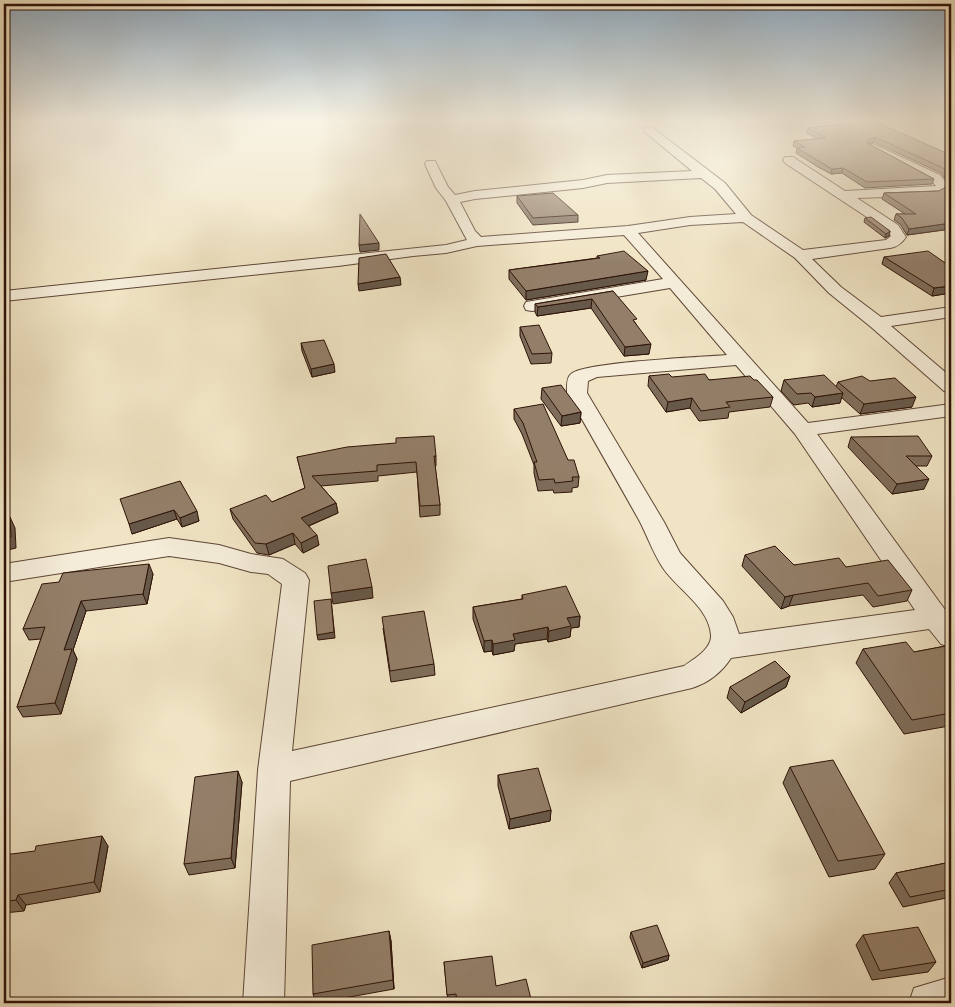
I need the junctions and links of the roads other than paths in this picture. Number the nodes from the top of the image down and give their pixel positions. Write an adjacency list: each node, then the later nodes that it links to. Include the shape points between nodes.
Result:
1 (433, 168): 7 (street)
2 (696, 168): 5 (street)
3 (801, 168): 6 (street)
4 (916, 168): 6 (street, via 936,178 944,187 937,191)
5 (703, 174): 7 (street, via 606,179); 8 (street, via 720,186)
6 (841, 195): 11 (street, via 893,228 899,237 890,244)
7 (452, 200): 10 (street)
8 (746, 218): 9 (street, via 690,221); 11 (street)
9 (628, 230): 10 (street); 12 (street)
10 (477, 242): 13 (street, via 446,249)
11 (800, 255): 16 (street, via 835,290)
12 (675, 282): 14 (street); 17 (street)
13 (4, 296)
14 (532, 306)
15 (951, 312): 16 (street)
16 (877, 323): 18 (street)
17 (742, 359): 20 (street); 23 (street, via 594,372 578,378 577,393 670,559 708,601 718,619 725,636)
18 (951, 387)
19 (951, 410): 20 (street)
20 (803, 430): 22 (street)
21 (4, 573): 24 (street, via 169,547 274,565 296,580)
22 (943, 627): 23 (street)
23 (721, 648): 24 (street, via 706,666 692,676)
24 (274, 770): 26 (street)
25 (951, 997): 27 (street)
26 (263, 1003)
27 (929, 1003)

